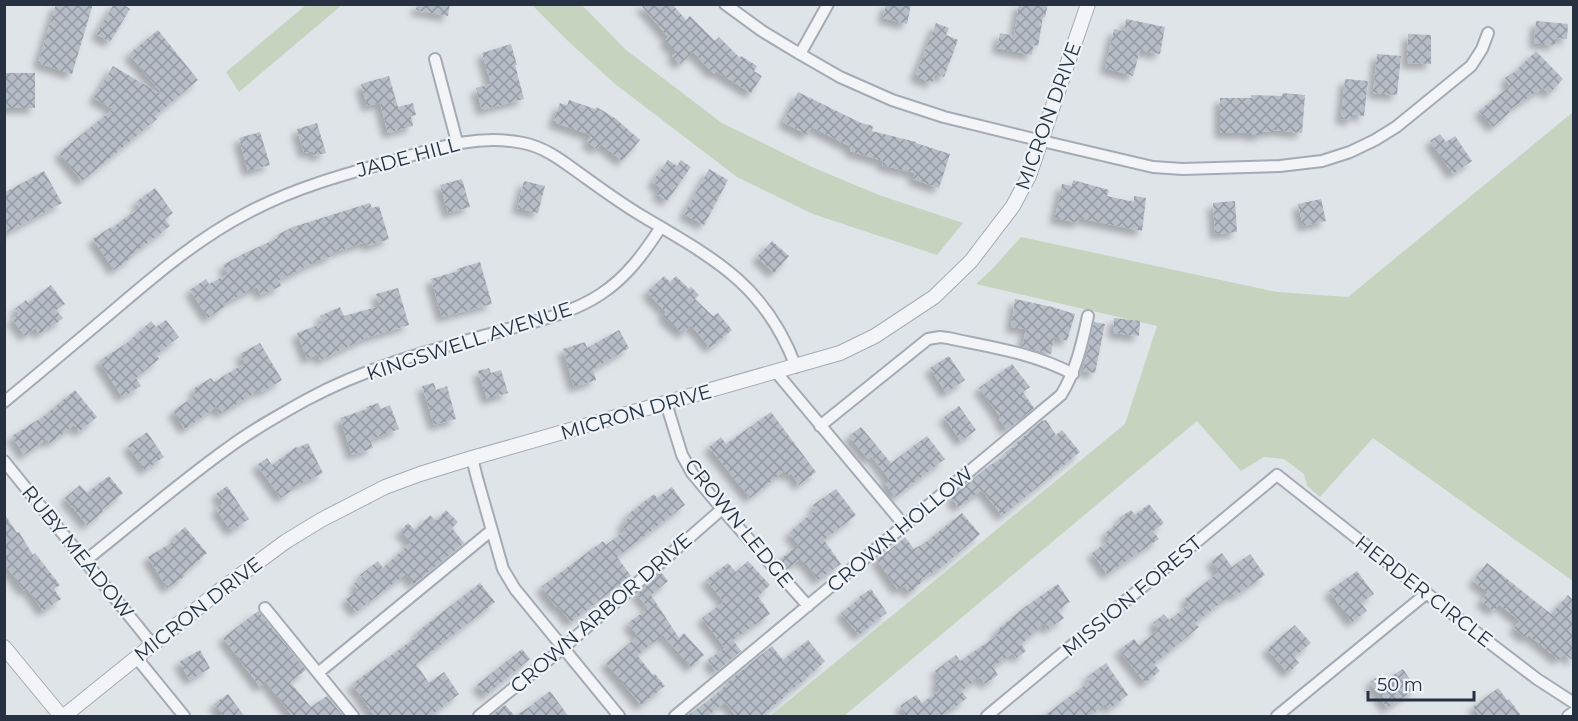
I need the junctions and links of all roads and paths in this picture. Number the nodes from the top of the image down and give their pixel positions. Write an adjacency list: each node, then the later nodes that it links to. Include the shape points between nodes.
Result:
1 (725, 4): 5 (street)
2 (828, 4): 5 (street)
3 (1088, 4): 7 (street, MICRON DRIVE)
4 (1488, 33): 7 (street, via 1471,66 1396,127 1350,152 1322,161 1280,166 1153,167)
5 (800, 54): 7 (street, via 892,100)
6 (435, 59): 8 (street)
7 (1042, 141): 11 (street, MICRON DRIVE, via 1013,206 971,261 934,297 874,336 840,353)
8 (457, 142): 9 (street, JADE HILL, via 499,140 551,153); 14 (street, JADE HILL, via 334,177 247,213 168,265)
9 (661, 227): 11 (street, JADE HILL, via 739,279 780,330); 23 (street, KINGSWELL AVENUE, via 629,271 587,302 554,316 369,371 307,399 228,447)
10 (1088, 316): 13 (street, CROWN HOLLOW)
11 (796, 366): 12 (street, MICRON DRIVE)
12 (776, 372): 15 (street, MICRON DRIVE); 16 (street)
13 (1073, 374): 16 (street, via 1053,363 1025,356 948,338 928,339); 21 (street, CROWN HOLLOW, via 1061,395)
14 (4, 402)
15 (666, 403): 17 (street, MICRON DRIVE); 20 (street, CROWN LEDGE, via 682,455)
16 (820, 426): 21 (street)
17 (472, 458): 22 (street); 27 (street, MICRON DRIVE, via 385,487 321,520 285,542)
18 (4, 461): 23 (street, RUBY MEADOW)
19 (1278, 475): 24 (street, HERDER CIRCLE); 40 (street, MISSION FOREST)
20 (722, 509): 25 (street, CROWN LEDGE); 29 (street, CROWN ARBOR DRIVE)
21 (904, 525): 25 (street, CROWN HOLLOW)
22 (492, 530): 29 (street, via 503,569 515,589); 31 (street)
23 (85, 561): 27 (street, RUBY MEADOW)
24 (1427, 593): 32 (street, HERDER CIRCLE); 41 (street)
25 (808, 606): 39 (street, CROWN HOLLOW)
26 (265, 608): 31 (street)
27 (152, 644): 30 (street, MICRON DRIVE)
28 (4, 647): 34 (street)
29 (563, 648): 37 (street, CROWN ARBOR DRIVE); 38 (street)
30 (136, 657): 34 (street, MICRON DRIVE); 35 (street)
31 (318, 673): 36 (street)
32 (1574, 703)
33 (1574, 712): 42 (street)
34 (62, 717)
35 (184, 717)
36 (352, 717)
37 (479, 717)
38 (619, 717)
39 (675, 717)
40 (987, 717)
41 (1277, 717)
42 (1568, 717)

